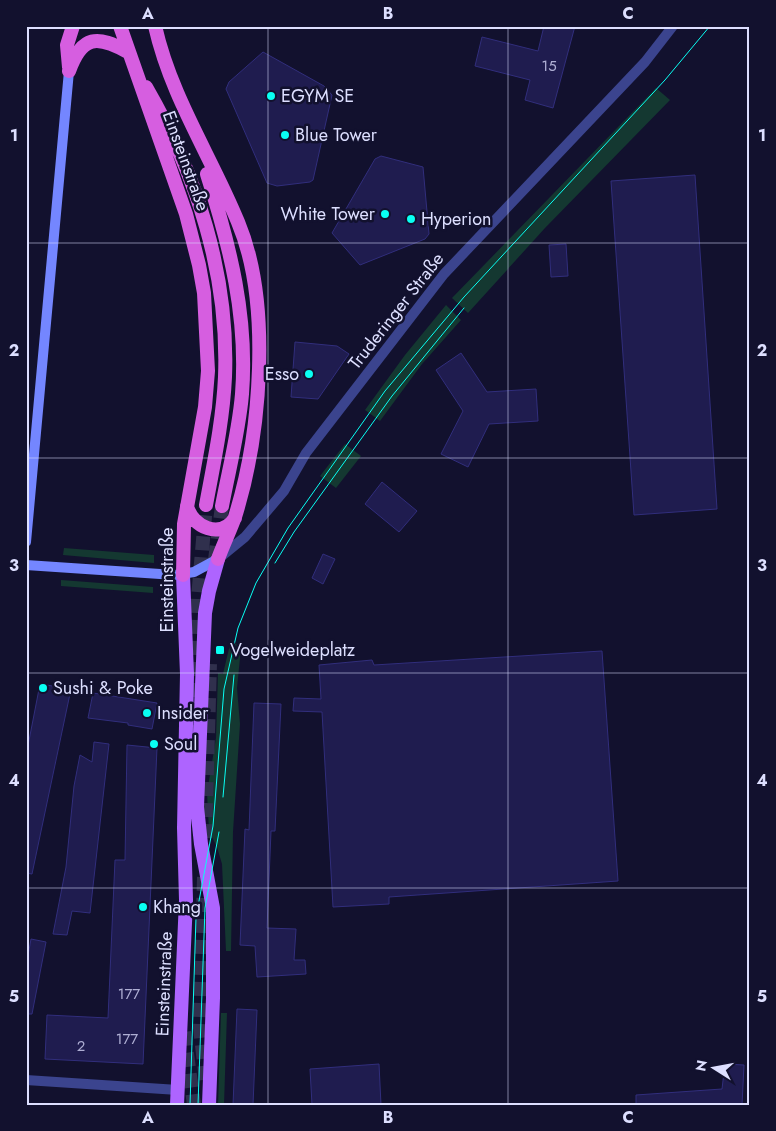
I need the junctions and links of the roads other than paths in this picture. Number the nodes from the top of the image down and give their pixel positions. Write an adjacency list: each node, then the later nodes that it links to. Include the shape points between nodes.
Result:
1 (73, 26): 7 (highway, via 67,45)
2 (120, 26): 5 (highway)
3 (156, 26): 8 (highway, via 168,68)
4 (673, 26): 14 (street, Truderinger Straße, via 645,62 433,287 306,453 284,491 246,537)
5 (128, 52): 6 (highway); 7 (highway, via 107,42 89,42 75,55)
6 (134, 67): 9 (highway, via 160,111 190,178 214,249 221,291 225,379 221,425); 10 (highway, Einsteinstraße, via 186,214 204,293 208,371 205,407)
7 (69, 71): 13 (main road)
8 (193, 130): 11 (highway, via 230,249 242,330 242,396); 12 (highway, Einsteinstraße, via 230,203 244,239 257,311 260,362 257,401)
9 (206, 505)
10 (186, 506): 12 (highway, via 194,521 206,528 223,528); 16 (highway, Einsteinstraße)
11 (222, 506)
12 (234, 518): 14 (highway, Einsteinstraße)
13 (26, 542)
14 (218, 559): 16 (main road); 20 (main road, Einsteinstraße, via 205,613 197,799 213,908)
15 (26, 565): 16 (main road)
16 (183, 575): 18 (main road, Einsteinstraße, via 187,674 186,900)
17 (26, 1080): 18 (street)
18 (178, 1090): 19 (main road, Einsteinstraße)
19 (177, 1105)
20 (209, 1105)

